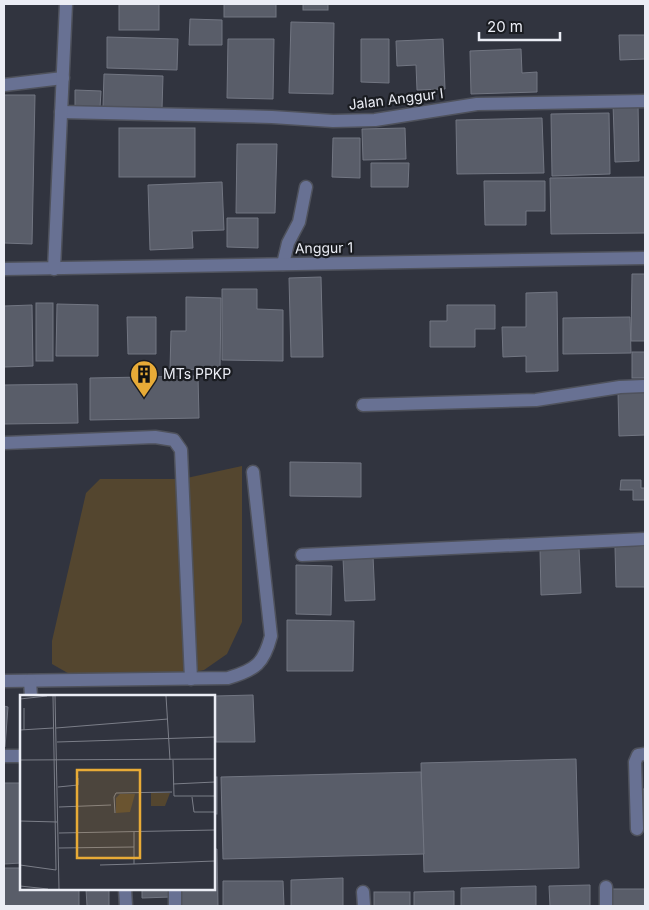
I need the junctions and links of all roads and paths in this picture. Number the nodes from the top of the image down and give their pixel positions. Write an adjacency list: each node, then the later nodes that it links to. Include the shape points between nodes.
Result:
1 (66, 4): 2 (street)
2 (63, 78): 3 (street); 5 (street)
3 (4, 85)
4 (645, 102): 5 (street, Jalan Anggur I, via 476,104 374,120 333,121)
5 (61, 112): 10 (street)
6 (306, 186): 8 (street, via 299,222 288,243)
7 (645, 258): 8 (street, Anggur 1)
8 (283, 264): 10 (street, Anggur 1)
9 (4, 269): 10 (street, Anggur 1)
10 (54, 269)
11 (645, 386): 12 (street, via 536,400)
12 (363, 405)
13 (4, 443): 17 (street, via 155,437 174,440 182,450)
14 (253, 472): 17 (street, via 271,636 266,654 259,665 242,674 228,678)
15 (645, 539): 16 (street)
16 (302, 555)
17 (191, 679): 19 (street)
18 (4, 681): 19 (street)
19 (30, 681): 20 (street)
20 (31, 695)
21 (645, 754): 24 (street, via 638,755 635,762)
22 (4, 756): 23 (street)
23 (20, 756)
24 (637, 829)
25 (606, 887): 32 (street)
26 (125, 890): 29 (street)
27 (175, 890): 30 (street)
28 (363, 892): 31 (street)
29 (126, 906)
30 (175, 906)
31 (364, 906)
32 (606, 906)

